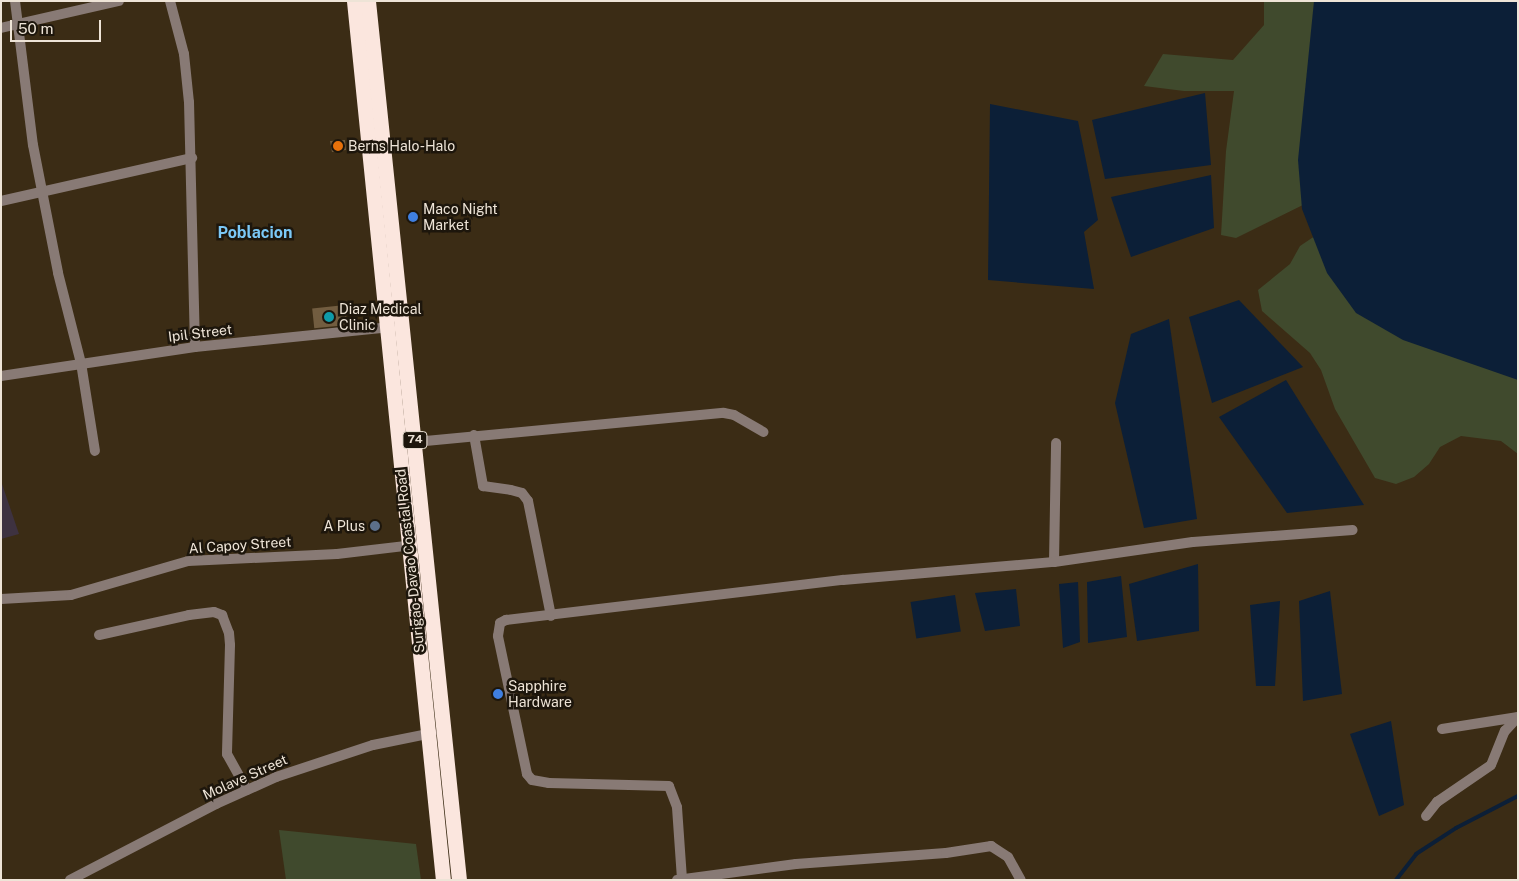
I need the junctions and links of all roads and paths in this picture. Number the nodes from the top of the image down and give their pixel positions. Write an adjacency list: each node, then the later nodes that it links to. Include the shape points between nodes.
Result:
1 (15, 1): 6 (street)
2 (119, 1): 6 (street)
3 (170, 1): 8 (street, via 184,54)
4 (354, 1): 12 (highway, Surigao-Davao Coastal Road / 74)
5 (368, 1): 11 (highway, Surigao-Davao Coastal Road / 74)
6 (19, 24): 7 (street); 9 (street, via 26,91)
7 (1, 28)
8 (192, 158): 9 (street); 13 (street)
9 (43, 191): 10 (street); 14 (street, via 58,273)
10 (1, 201)
11 (402, 326): 12 (street, Ipil Street); 18 (highway, Surigao-Davao Coastal Road / 74)
12 (384, 328): 13 (street, Ipil Street); 23 (highway, Surigao-Davao Coastal Road / 74)
13 (195, 347): 14 (street, Ipil Street)
14 (81, 363): 15 (street, Ipil Street); 20 (street)
15 (1, 376)
16 (763, 432): 17 (street, via 734,415 724,413)
17 (474, 435): 18 (street); 26 (street, via 483,486 516,492 528,501)
18 (415, 442): 22 (highway, Surigao-Davao Coastal Road / 74)
19 (1056, 443): 24 (street)
20 (95, 451)
21 (1353, 530): 24 (street, via 1193,542)
22 (424, 543): 23 (street, Al Capoy Street); 30 (highway, Surigao-Davao Coastal Road / 74)
23 (409, 545): 25 (street, Al Capoy Street, via 337,554 188,561 71,595); 30 (highway, Surigao-Davao Coastal Road / 74)
24 (1054, 562): 26 (street, via 843,580)
25 (1, 598)
26 (551, 616): 33 (street, via 506,620 498,626 524,767 532,780 540,782 669,786 677,807)
27 (99, 635): 31 (street, via 189,614 214,612 222,615 230,644 227,754)
28 (1518, 717): 29 (street); 32 (street, via 1505,731 1491,765 1437,802)
29 (1442, 729)
30 (436, 732): 31 (street, Molave Street, via 373,745 306,766); 35 (highway, Surigao-Davao Coastal Road / 74); 36 (highway, Surigao-Davao Coastal Road / 74)
31 (247, 790): 34 (street, Molave Street)
32 (1426, 816)
33 (679, 879): 37 (street, via 796,864 946,853 991,846 1008,857)
34 (70, 880)
35 (442, 880)
36 (459, 880)
37 (1021, 880)

